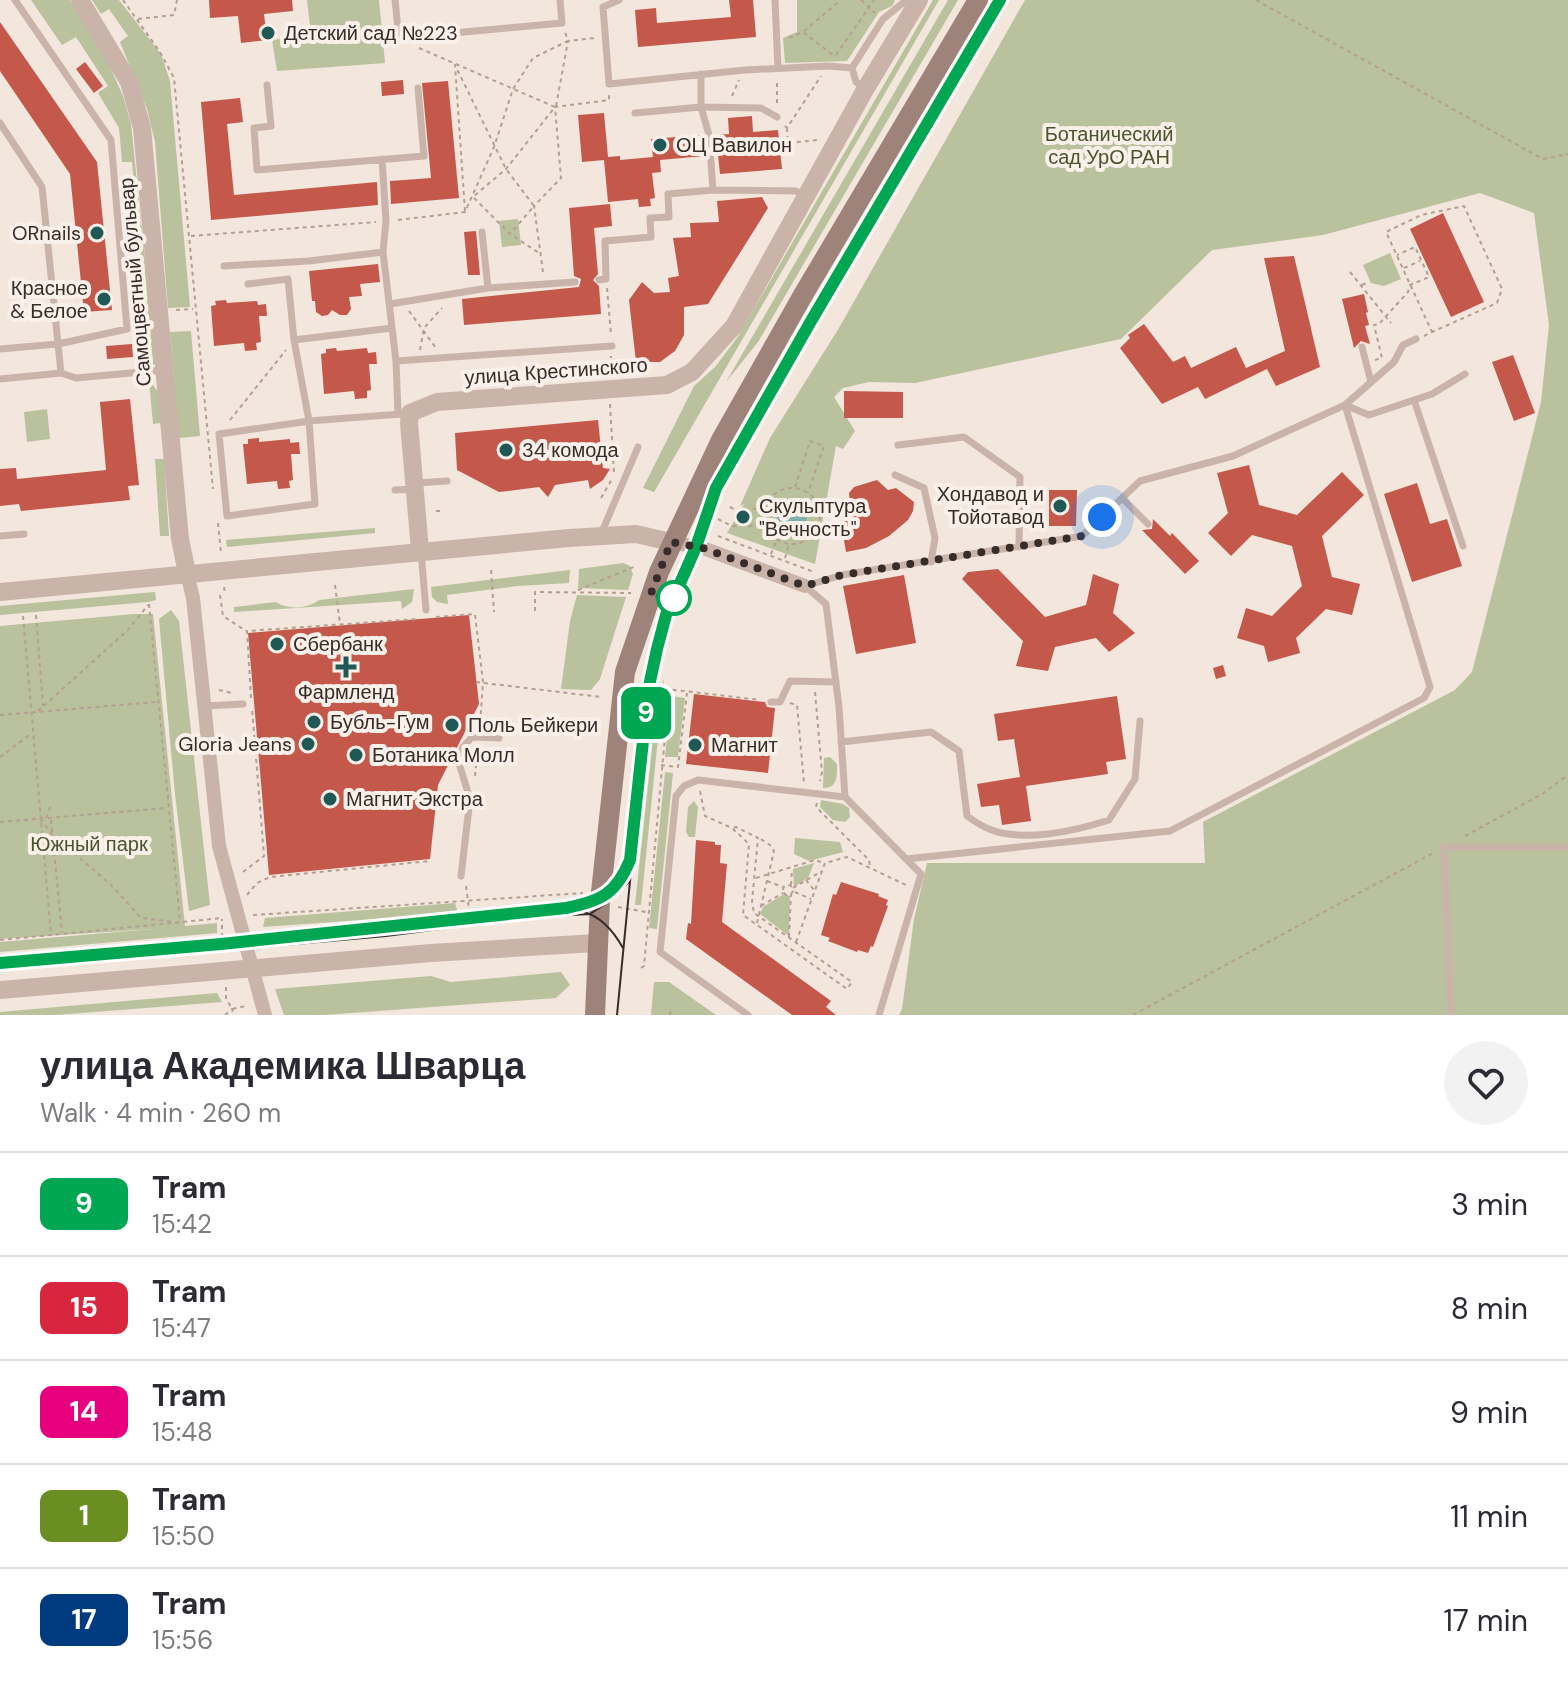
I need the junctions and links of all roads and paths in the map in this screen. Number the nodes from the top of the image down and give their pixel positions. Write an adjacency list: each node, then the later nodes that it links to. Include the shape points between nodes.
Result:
1 (15, 0): 79 (lane, via 111,140 127,329)
2 (80, 0): 87 (street, Самоцветный бульвар, via 129,82 142,128)
3 (123, 0): 17 (path)
4 (177, 0): 17 (path, via 174,15)
5 (395, 0): 20 (lane)
6 (560, 0): 20 (lane, via 562,23)
7 (619, 0): 19 (lane, via 603,7)
8 (775, 0): 22 (lane)
9 (841, 0): 18 (path)
10 (861, 0): 15 (path)
11 (874, 0): 15 (path)
12 (978, 0): 121 (main road, via 803,295)
13 (1256, 0): 41 (path, via 1543,159)
14 (917, 2): 16 (lane, via 904,2); 31 (street, улица Крестинского)
15 (868, 7): 16 (path); 18 (path, via 835,56)
16 (883, 19): 26 (lane)
17 (137, 20): 52 (path, via 174,78)
18 (803, 32): 22 (path)
19 (605, 37): 21 (path); 28 (lane)
20 (399, 38): 23 (path)
21 (568, 41): 32 (path, via 533,58); 33 (path)
22 (777, 44): 25 (lane)
23 (455, 65): 32 (path); 40 (path); 48 (path)
24 (828, 66): 25 (lane); 26 (lane); 38 (path)
25 (778, 68): 27 (lane); 36 (path)
26 (852, 68): 31 (lane, via 856,82)
27 (701, 74): 28 (lane); 34 (lane)
28 (609, 84): 33 (path, via 609,100)
29 (267, 85): 42 (lane, via 271,126 254,128 257,170)
30 (418, 88): 42 (lane, via 424,156)
31 (866, 88): 46 (street, улица Крестинского)
32 (513, 89): 33 (path); 40 (path)
33 (555, 107): 43 (path); 47 (path, via 561,178)
34 (701, 107): 35 (lane); 36 (lane, via 761,108); 44 (lane)
35 (635, 113)
36 (777, 117): 38 (path)
37 (0, 123): 79 (lane, via 42,187)
38 (787, 128): 39 (path, via 788,143)
39 (823, 140)
40 (494, 147): 43 (path); 45 (path)
41 (1568, 154)
42 (382, 159): 49 (lane)
43 (506, 169): 45 (path); 47 (path)
44 (713, 190): 46 (lane, via 796,191); 60 (lane, via 668,194 669,217 650,218 651,237 605,241 606,279)
45 (473, 197): 48 (path); 51 (path)
46 (807, 197): 92 (street, улица Крестинского, via 734,326 692,372 667,385)
47 (534, 206): 51 (path); 54 (path)
48 (465, 212): 49 (path)
49 (386, 221): 52 (path); 53 (lane)
50 (482, 232): 67 (lane)
51 (510, 234): 54 (path)
52 (189, 236): 71 (path)
53 (383, 252): 57 (lane); 70 (lane)
54 (540, 254): 64 (path)
55 (1397, 255): 56 (path, via 1415,247); 58 (path); 65 (path, via 1386,232 1421,215 1464,206 1502,289 1497,303 1432,332)
56 (1421, 260): 58 (path); 65 (path, via 1429,277)
57 (224, 266)
58 (1403, 268): 65 (path)
59 (1350, 272): 66 (path)
60 (599, 280)
61 (575, 282): 64 (lane)
62 (1369, 282): 66 (path)
63 (248, 284): 78 (lane, via 288,279)
64 (545, 284): 67 (lane)
65 (1410, 285): 73 (path)
66 (1361, 286): 73 (path)
67 (488, 288): 68 (lane)
68 (454, 293): 69 (lane); 76 (path)
69 (402, 302): 70 (lane); 76 (path)
70 (390, 304): 75 (lane)
71 (195, 309): 72 (path); 108 (path)
72 (168, 310)
73 (1385, 317): 74 (path); 86 (path, via 1374,325 1382,358)
74 (1391, 323)
75 (392, 328): 78 (lane); 85 (lane)
76 (424, 328): 83 (path); 84 (path)
77 (1416, 339): 91 (lane, via 1403,345 1394,362)
78 (294, 340): 96 (lane); 97 (path)
79 (58, 344): 82 (lane); 88 (lane)
80 (612, 346): 83 (lane)
81 (1362, 347): 86 (lane)
82 (0, 349)
83 (444, 358): 84 (lane)
84 (418, 359): 85 (lane)
85 (396, 361): 95 (lane)
86 (1366, 362): 91 (lane)
87 (165, 370): 88 (lane, via 76,378); 131 (street, Самоцветный бульвар)
88 (61, 373): 90 (lane)
89 (1465, 374): 93 (lane)
90 (0, 379)
91 (1371, 382): 94 (lane)
92 (609, 390): 95 (street, улица Крестинского, via 437,402); 106 (path, via 614,475)
93 (1414, 400): 94 (lane, via 1369,415); 123 (lane)
94 (1345, 405): 107 (lane, via 1233,456 1140,481); 182 (lane, via 1430,687 1424,698 1170,831)
95 (404, 414): 96 (lane); 102 (street)
96 (309, 421): 97 (lane); 97 (lane, via 315,504 227,516)
97 (219, 434)
98 (898, 445): 124 (lane, via 964,437 1020,477)
99 (638, 447): 118 (lane)
100 (895, 475): 128 (lane, via 924,488 935,538)
101 (447, 481): 102 (lane)
102 (416, 486): 104 (lane); 125 (street)
103 (794, 488): 105 (path); 105 (path, via 810,441 824,446); 110 (path, via 773,494)
104 (395, 490)
105 (808, 493): 122 (path, via 817,503 818,528 810,538)
106 (601, 498)
107 (1122, 498): 113 (lane); 124 (lane, via 1082,536)
108 (215, 502)
109 (730, 507): 110 (path, via 740,512)
110 (764, 507): 114 (path)
111 (217, 517): 115 (path)
112 (718, 519): 114 (path, via 732,526)
113 (1148, 524)
114 (764, 526): 120 (path)
115 (219, 532)
116 (24, 534): 117 (lane)
117 (0, 536)
118 (600, 536): 121 (street, via 636,534); 125 (street)
119 (718, 536): 126 (path)
120 (777, 539): 122 (path); 126 (path)
121 (671, 542): 134 (street, via 703,548); 215 (main road, via 625,672)
122 (789, 544): 127 (path)
123 (1463, 546)
124 (1019, 547): 128 (lane)
125 (420, 550): 131 (street); 139 (lane)
126 (771, 556): 127 (path)
127 (784, 561): 132 (path)
128 (931, 562): 134 (lane)
129 (636, 566): 135 (path)
130 (491, 570): 141 (path)
131 (187, 573): 136 (street); 155 (street)
132 (818, 573)
133 (335, 585): 144 (path)
134 (805, 586): 149 (lane, via 826,604)
135 (574, 591): 137 (path); 140 (path, via 535,592)
136 (0, 592)
137 (631, 593)
138 (220, 595): 145 (path, via 223,616)
139 (426, 610)
140 (535, 611)
141 (494, 612)
142 (36, 615): 156 (path)
143 (23, 616): 157 (path)
144 (340, 624): 145 (path); 147 (path, via 475,614)
145 (247, 631): 188 (path, via 264,856)
146 (476, 682): 147 (path)
147 (483, 682): 151 (path); 161 (path)
148 (814, 682): 149 (lane); 153 (lane, via 790,681); 170 (path, via 822,772)
149 (836, 682): 163 (lane)
150 (687, 692): 153 (path); 165 (path, via 678,767); 165 (path, via 667,689)
151 (601, 697)
152 (157, 702): 156 (path); 156 (path, via 149,604); 173 (path)
153 (775, 702): 169 (path, via 797,705)
154 (243, 704): 155 (lane)
155 (205, 706): 206 (street, via 219,846)
156 (43, 710): 157 (path)
157 (32, 712): 158 (path); 160 (path)
158 (0, 715)
159 (1140, 721): 163 (lane, via 1135,779 1109,820 1070,832 1029,835 990,830 967,816 959,751 931,732)
160 (33, 732): 164 (path); 175 (path)
161 (479, 736): 162 (lane); 167 (path); 190 (lane, via 467,741 458,760 470,799)
162 (499, 738)
163 (841, 742): 171 (lane)
164 (0, 757)
165 (662, 765): 217 (path)
166 (1568, 775): 180 (path)
167 (475, 780)
168 (698, 780): 169 (lane); 177 (path, via 705,816); 225 (lane, via 676,796 660,952)
169 (805, 792): 170 (lane)
170 (817, 794): 171 (lane); 186 (path, via 816,807 869,860)
171 (845, 797): 182 (lane)
172 (51, 805): 174 (path)
173 (167, 808): 174 (path); 208 (path)
174 (49, 818): 175 (path); 178 (path)
175 (40, 819): 176 (path); 178 (path); 211 (path)
176 (0, 822)
177 (732, 828): 179 (path); 209 (path, via 749,844 743,915)
178 (53, 835): 208 (path, via 141,918); 210 (path)
179 (758, 838): 189 (path, via 774,851); 207 (path, via 752,908)
180 (1444, 847): 181 (lane); 227 (path); 228 (lane)
181 (1568, 847)
182 (906, 859): 196 (lane, via 921,874)
183 (430, 861): 199 (path, via 270,877)
184 (825, 863): 185 (path, via 815,860); 186 (path, via 847,857); 187 (path)
185 (792, 868): 189 (path); 195 (path)
186 (870, 868): 196 (path)
187 (823, 870): 192 (path); 197 (path)
188 (243, 872)
189 (769, 874): 191 (path); 193 (path)
190 (463, 876): 200 (path)
191 (756, 878)
192 (806, 880): 195 (path); 197 (path)
193 (767, 881): 194 (path); 202 (path)
194 (784, 890): 195 (path); 195 (path); 202 (path)
195 (792, 890): 201 (path); 212 (path)
196 (916, 890): 226 (lane)
197 (815, 891): 201 (path)
198 (583, 893): 200 (path)
199 (246, 895)
200 (467, 899): 203 (path); 206 (path)
201 (812, 899): 214 (path)
202 (761, 906): 207 (path)
203 (469, 909)
204 (635, 911): 205 (path)
205 (646, 912)
206 (237, 916): 208 (path); 216 (street)
207 (759, 916): 209 (path); 212 (path)
208 (180, 923): 210 (path)
209 (757, 925): 214 (path, via 847,989 852,982)
210 (62, 934): 211 (path)
211 (51, 935): 213 (path)
212 (789, 938): 214 (path)
213 (0, 940)
214 (796, 942)
215 (596, 943): 216 (street); 223 (main road)
216 (251, 968): 218 (street); 222 (street)
217 (641, 968)
218 (0, 990)
219 (671, 1008): 224 (path)
220 (225, 1015): 221 (path, via 232,1009)
221 (234, 1015)
222 (265, 1015)
223 (595, 1015)
224 (670, 1015)
225 (748, 1015)
226 (879, 1015)
227 (1133, 1015)
228 (1451, 1015)

